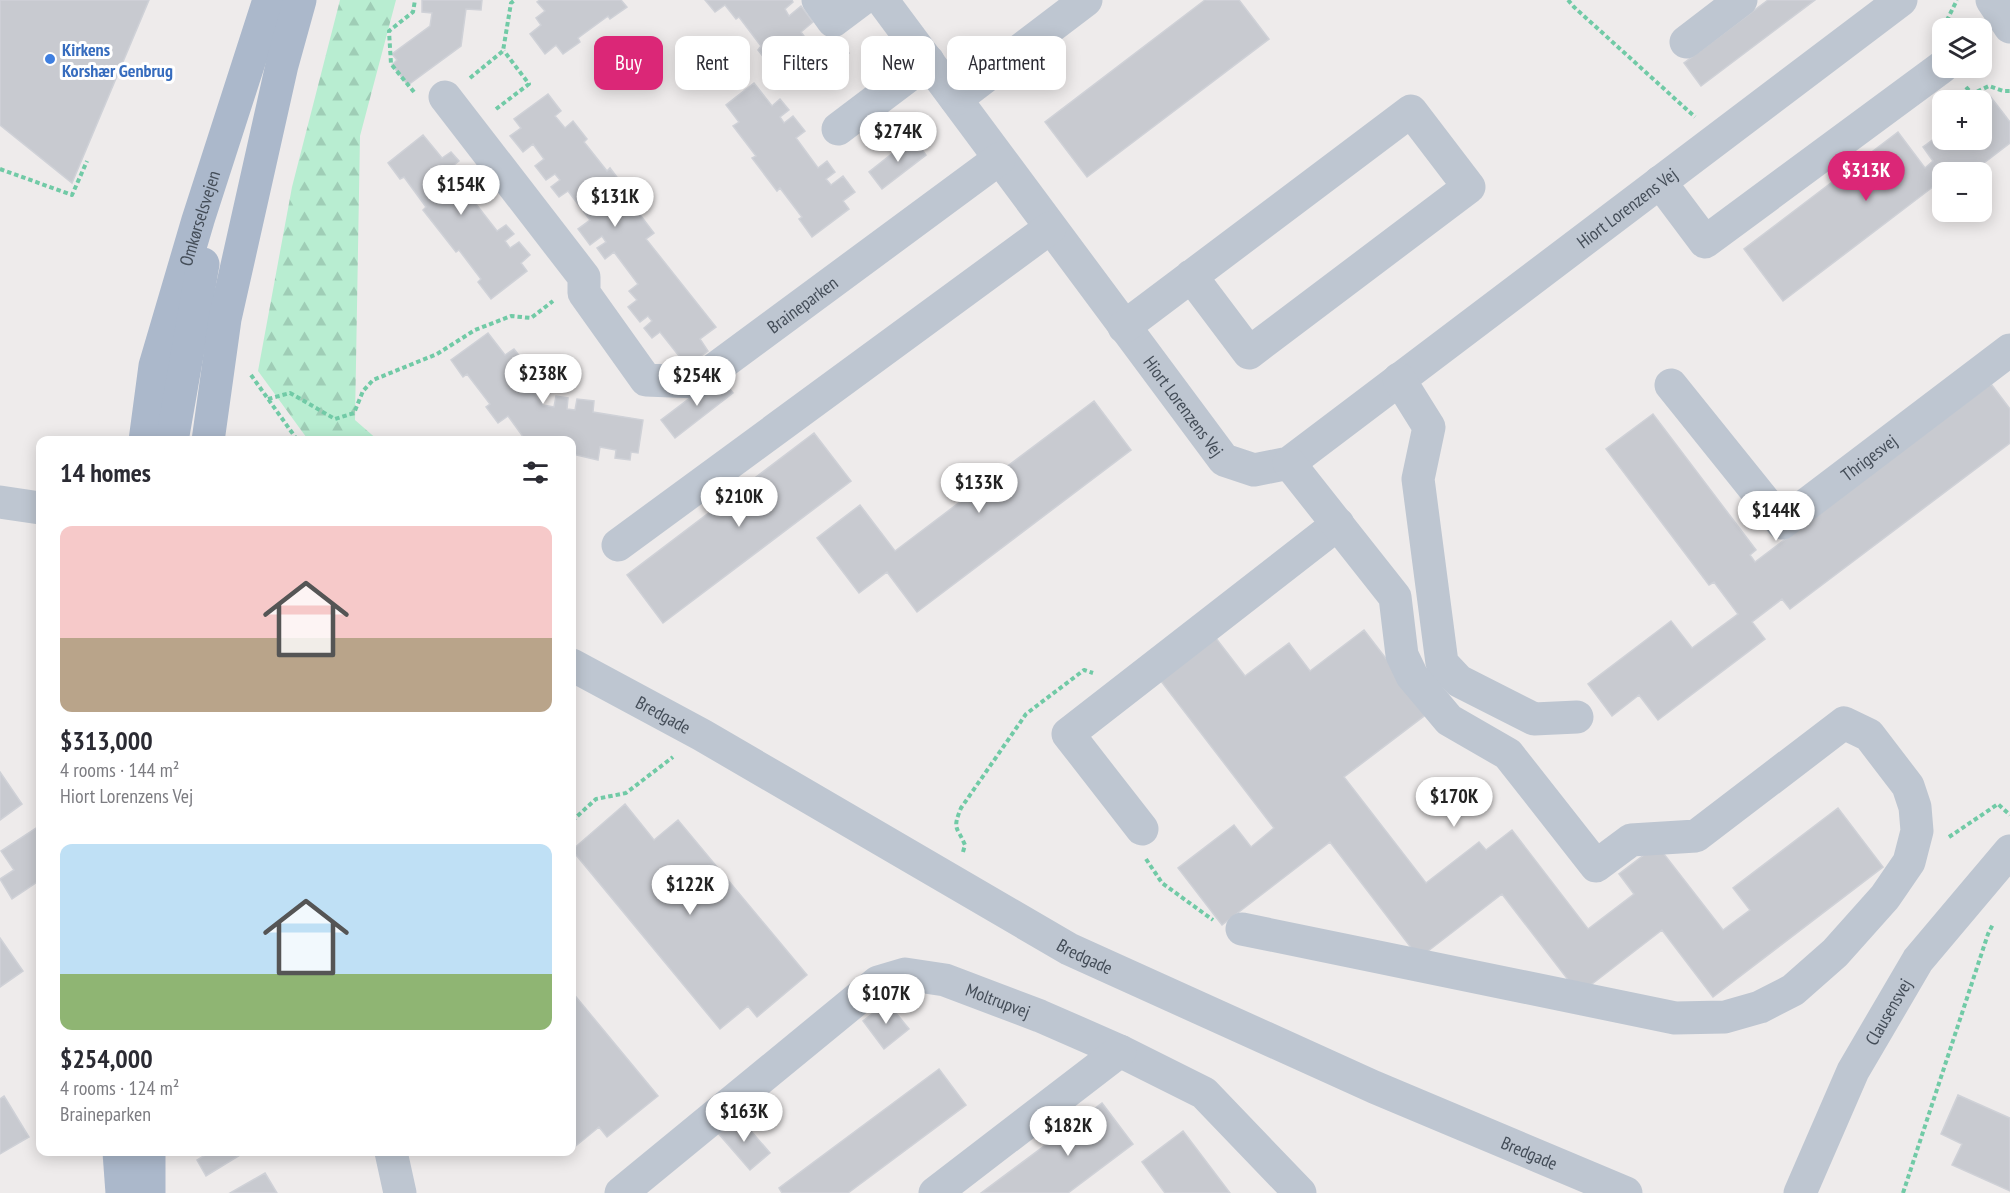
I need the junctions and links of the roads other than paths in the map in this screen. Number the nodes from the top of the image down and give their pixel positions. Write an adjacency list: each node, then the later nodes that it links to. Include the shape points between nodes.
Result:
1 (269, 0): 21 (main road, Omkørselsvejen)
2 (300, 0): 30 (main road, via 225,319)
3 (818, 0): 4 (street, via 833,21)
4 (861, 0)
5 (882, 0): 11 (street)
6 (1086, 0): 17 (street)
7 (1742, 0): 12 (street)
8 (1901, 0): 20 (street, Hiort Lorenzens Vej)
9 (1992, 0): 10 (street)
10 (2010, 27)
11 (909, 36)
12 (1686, 42)
13 (935, 71): 17 (street)
14 (1951, 78): 20 (street, via 1705,242)
15 (890, 90): 18 (street)
16 (445, 98): 19 (street, Braineparken, via 584,277 584,293 646,380 697,382)
17 (956, 99): 19 (street)
18 (838, 129)
19 (999, 159): 22 (street)
20 (1660, 182): 26 (street, Hiort Lorenzens Vej)
21 (205, 196): 28 (main road, Omkørselsvejen, via 155,366); 29 (main road, via 203,270)
22 (1050, 228): 24 (street, Hiort Lorenzens Vej); 35 (street)
23 (1191, 276): 23 (street, via 1411,111 1469,188 1249,353); 24 (street)
24 (1124, 327): 31 (street, Hiort Lorenzens Vej, via 1224,460 1254,470)
25 (2010, 350): 27 (street, Thrigesvej, via 1782,523)
26 (1399, 379): 31 (street, Hiort Lorenzens Vej); 37 (street, via 1429,427 1418,479 1442,663 1459,681 1534,719)
27 (1671, 385)
28 (146, 436)
29 (173, 436)
30 (209, 436)
31 (1289, 463): 34 (street)
32 (0, 502): 33 (street)
33 (36, 507)
34 (1338, 524): 38 (street, via 1068,734); 40 (street, via 1395,597 1402,655 1412,676 1449,720 1508,754 1596,866 1631,840 1696,836 1844,723 1869,735 1908,786 1917,831 1909,862 1885,897 1835,953 1793,990 1760,1007 1725,1017 1675,1018)
35 (618, 545)
36 (576, 667): 51 (street, Bredgade, via 702,735 1069,949 1374,1087)
37 (1577, 717)
38 (1142, 829)
39 (2010, 851): 52 (street, Clausensvej, via 1918,960 1853,1071)
40 (1242, 928)
41 (1120, 1051): 48 (street, Moltrupvej, via 945,980 905,974 878,982); 49 (street); 50 (street, Moltrupvej, via 1204,1093)
42 (119, 1156): 45 (main road)
43 (149, 1156): 46 (main road)
44 (393, 1156): 47 (street)
45 (122, 1193)
46 (149, 1193)
47 (400, 1193)
48 (621, 1193)
49 (935, 1193)
50 (1300, 1193)
51 (1626, 1193)
52 (1800, 1193)

